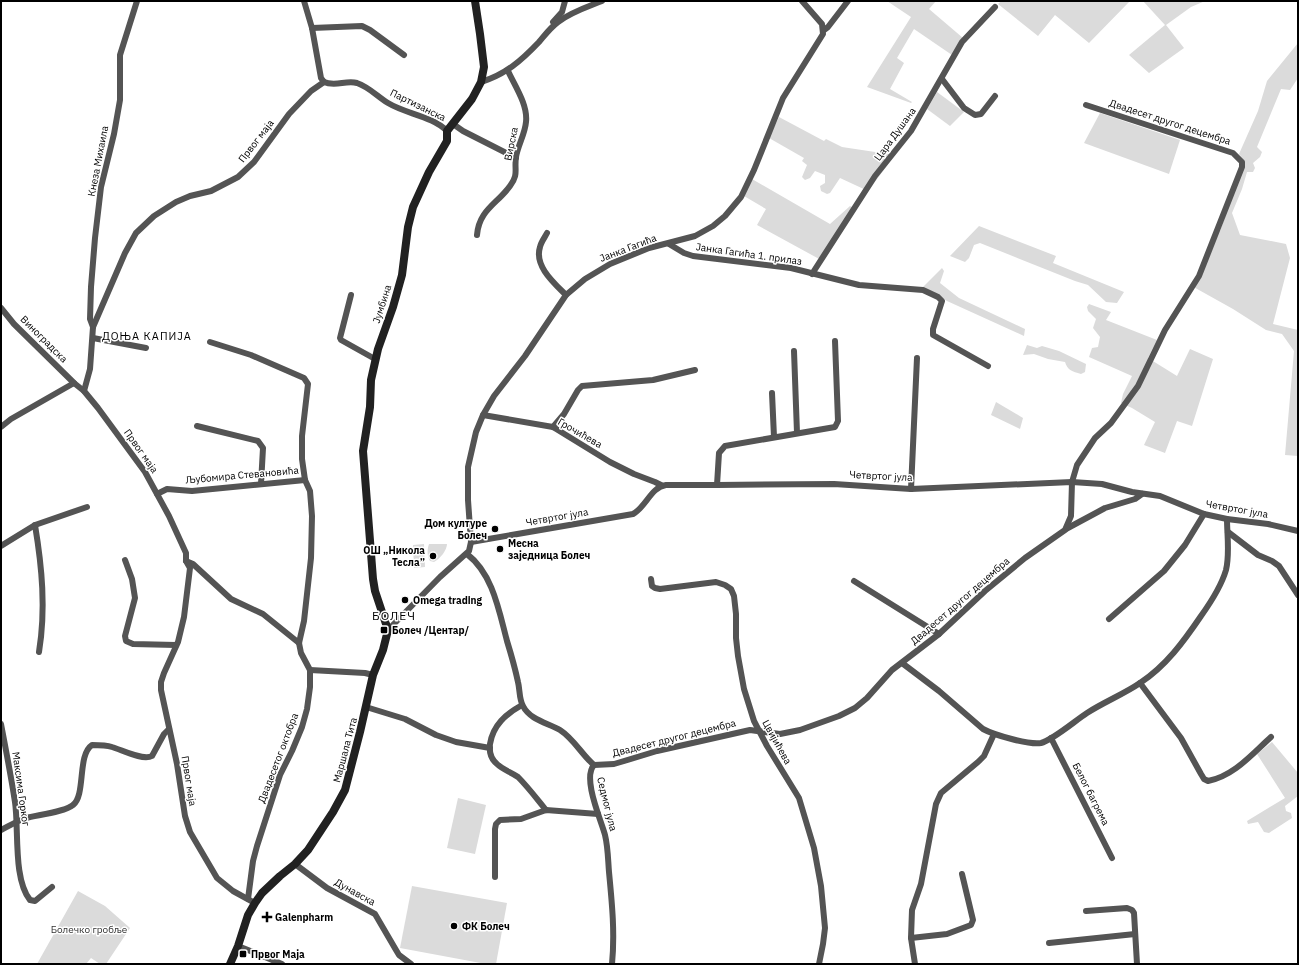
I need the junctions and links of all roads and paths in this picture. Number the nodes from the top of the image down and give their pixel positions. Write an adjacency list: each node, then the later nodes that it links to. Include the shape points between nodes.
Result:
1 (137, 1): 30 (street, Кнеза Михаила, via 120,55 120,100 101,187 91,287 90,319)
2 (304, 1): 9 (street)
3 (475, 1): 16 (street, Јумбина, via 484,67)
4 (565, 1): 10 (street, via 562,12 552,23)
5 (602, 1): 10 (street, via 569,15)
6 (802, 1): 11 (street, via 822,24)
7 (848, 1): 11 (street, Јанка Гагића)
8 (995, 7): 14 (street, Цара Душана, via 962,42)
9 (312, 28): 12 (street, via 362,26); 15 (street, via 321,78)
10 (551, 28): 13 (street)
11 (824, 30): 24 (street, Јанка Гагића, via 783,98 754,170 736,204 704,232)
12 (404, 55)
13 (508, 71): 16 (street); 21 (street, Вирска, via 522,99 526,120)
14 (942, 79): 17 (street, via 964,108 975,115 981,114); 25 (street, Цара Душана, via 911,131 876,176)
15 (324, 82): 20 (street, Партизанска, via 358,83 396,107 437,124); 30 (street, Првог маја, via 311,91 289,114 254,162 238,177 176,202 154,216 136,233 124,253)
16 (481, 82): 19 (street, Јумбина)
17 (995, 96)
18 (1086, 105): 50 (street, Двадесет другог децембра, via 1233,153 1242,162 1242,167 1199,276 1165,330 1138,386 1083,455)
19 (453, 124): 20 (street, Јумбина); 21 (street)
20 (447, 131): 37 (street, Јумбина, via 447,141 426,178 411,214 404,247 402,275)
21 (516, 158): 23 (street, Вирска, via 514,180 484,213)
22 (547, 233): 27 (street, via 540,247 541,263 544,271)
23 (477, 236)
24 (669, 244): 25 (street, Јанка Гагића 1. прилаз, via 693,256 772,265); 27 (street, Јанка Гагића, via 649,248 610,264 584,279)
25 (812, 274): 38 (street, Јанка Гагића 1. прилаз, via 859,285 922,290 938,297 942,303 933,335)
26 (352, 295): 37 (street, via 340,338)
27 (566, 295): 43 (street, Јанка Гагића)
28 (1, 308): 29 (street, Виноградска)
29 (3, 316): 40 (street, Виноградска)
30 (93, 327): 31 (street, Првог маја)
31 (93, 338): 34 (street); 41 (street, Првог маја, via 90,369)
32 (835, 341): 47 (street, via 837,424 835,427)
33 (210, 342): 49 (street, via 251,355 306,381 308,384 302,436)
34 (146, 348)
35 (794, 351): 47 (street)
36 (917, 358): 54 (street)
37 (375, 359): 73 (street, Јумбина, via 363,451 373,579)
38 (988, 366)
39 (695, 370): 46 (street, via 654,380 582,386)
40 (74, 383): 41 (street, Виноградска); 45 (street)
41 (84, 391): 55 (street, Првог маја, via 141,467)
42 (772, 393): 48 (street)
43 (483, 415): 46 (street, Грочићева); 64 (street, Јанка Гагића, via 476,432 468,467)
44 (197, 426): 51 (street, via 258,441 263,448)
45 (1, 427)
46 (553, 427): 53 (street, Грочићева, via 610,462)
47 (797, 434): 48 (street)
48 (774, 437): 52 (street, via 725,446 719,453)
49 (305, 480): 51 (street, Љубомира Стевановића); 75 (street, via 310,491 312,516 311,558)
50 (1072, 482): 54 (street, Четвртог јула); 56 (street, Четвртог јула, via 1102,484); 61 (street, Двадесет другог децембра, via 1071,516)
51 (261, 484): 55 (street, Љубомира Стевановића, via 192,491 167,489)
52 (717, 485): 53 (street, Четвртог јула); 54 (street, Четвртог јула, via 834,484)
53 (661, 486): 64 (street, Четвртог јула, via 633,514)
54 (911, 489)
55 (157, 494): 68 (street, Првог маја, via 186,553)
56 (1142, 494): 58 (street, Четвртог јула, via 1160,496); 61 (street, via 1136,499 1105,508)
57 (86, 507): 60 (street)
58 (1204, 514): 59 (street, Четвртог јула); 72 (street, via 1185,545 1164,571)
59 (1227, 519): 62 (street, Четвртог јула); 63 (street)
60 (35, 525): 65 (street); 77 (street, via 44,605)
61 (1065, 530): 74 (street, Двадесет другог децембра, via 985,590)
62 (1298, 531)
63 (1228, 532): 71 (street, via 1258,555 1279,566); 81 (street, via 1226,570 1216,593 1174,653)
64 (471, 542): 66 (street)
65 (1, 546)
66 (467, 554): 73 (street, via 440,577); 82 (street, via 474,559 491,586)
67 (125, 560): 76 (street, via 135,598 125,636 126,641 133,644)
68 (186, 561): 75 (street, via 194,564 231,599 263,614); 76 (street, Првог маја, via 190,568 184,617)
69 (651, 580): 86 (street, Цвијићева, via 655,588 667,589 716,582 730,589 734,596 736,638 744,689)
70 (854, 581): 74 (street)
71 (1298, 594)
72 (1109, 619)
73 (388, 630): 80 (street, Маршала Тита)
74 (939, 634): 78 (street, Двадесет другог децембра)
75 (299, 643): 79 (street)
76 (176, 646): 85 (street, Првог маја, via 161,682)
77 (39, 652)
78 (902, 663): 86 (street, Двадесет другог децембра, via 855,708 839,716 800,730 780,734); 87 (street, via 983,729)
79 (310, 670): 80 (street, via 365,673); 101 (street, Двадесетог октобра, via 307,709 302,727 280,775 257,846 253,862)
80 (373, 676): 83 (street, Маршала Тита)
81 (1140, 683): 88 (street, via 1181,738 1208,782 1231,772); 89 (street, via 1088,712)
82 (522, 705): 90 (street, via 500,720 494,728); 91 (street, Седмог јула, via 534,718 562,731)
83 (366, 707): 90 (street, via 405,719 456,742); 97 (street, Маршала Тита, via 345,790 314,841)
84 (1, 724): 94 (street, Максима Горког)
85 (169, 729): 94 (street, via 149,758 110,746 92,745 84,762 78,797 74,804 65,809); 101 (street, Првог маја, via 190,832 217,878)
86 (758, 730): 91 (street, Двадесет другог децембра, via 657,750 614,764); 111 (street, Цвијићева, via 799,798 814,848 825,928)
87 (994, 734): 89 (street, via 1039,743); 104 (street, via 984,756 941,793 937,800 924,873 912,910)
88 (1271, 737)
89 (1051, 738): 96 (street, Белог багрема)
90 (490, 748): 92 (street, via 495,763 517,776)
91 (594, 765): 93 (street, Седмог јула, via 591,768 590,779)
92 (546, 810): 93 (street); 99 (street, via 527,817 498,822 495,829)
93 (598, 814): 110 (street, Седмог јула, via 606,836 612,901)
94 (17, 821): 95 (street); 100 (street, Максима Горког, via 18,874 27,896 35,901)
95 (1, 830)
96 (1112, 858)
97 (295, 864): 101 (street, Маршала Тита); 109 (street, Дунавска, via 327,888 375,914 399,955)
98 (962, 874): 104 (street, via 973,920 971,925 947,934)
99 (495, 877)
100 (52, 888)
101 (251, 901): 106 (street, Маршала Тита)
102 (1086, 911): 103 (street, via 1130,908 1134,913)
103 (1135, 934): 105 (street); 113 (street)
104 (910, 938): 112 (street)
105 (1049, 943)
106 (238, 946): 107 (street, Маршала Тита); 108 (street)
107 (230, 964)
108 (282, 964)
109 (411, 964)
110 (612, 964)
111 (819, 964)
112 (915, 964)
113 (1137, 964)

